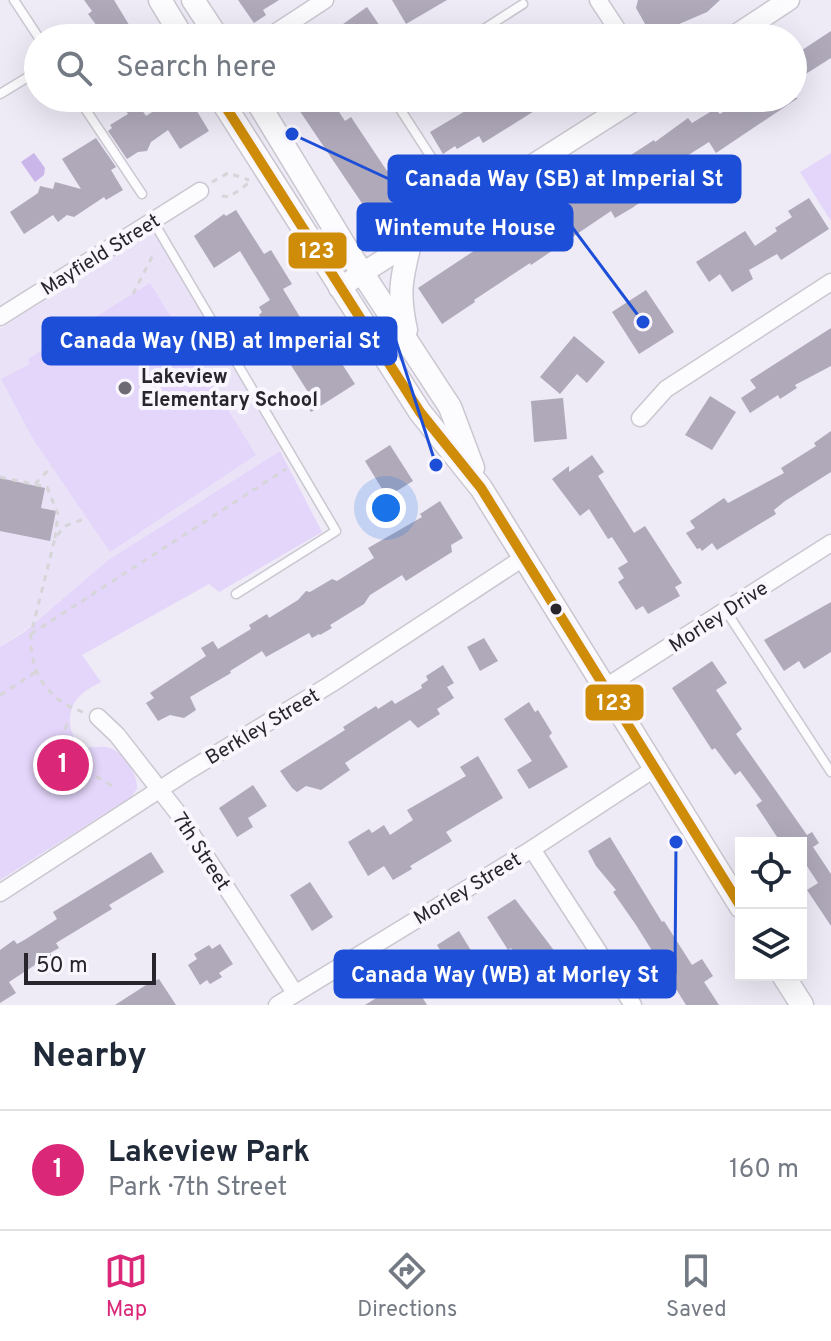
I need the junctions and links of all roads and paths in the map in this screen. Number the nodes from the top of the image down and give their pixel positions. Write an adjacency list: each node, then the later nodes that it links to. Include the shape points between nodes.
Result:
1 (14, 0): 8 (lane)
2 (160, 0): 9 (main road)
3 (193, 0): 10 (main road)
4 (325, 0): 11 (street)
5 (598, 0): 13 (street)
6 (789, 0): 14 (street)
7 (523, 4): 12 (lane)
8 (30, 24)
9 (175, 24)
10 (209, 24)
11 (288, 24)
12 (492, 24)
13 (614, 24)
14 (752, 24)
15 (24, 79): 16 (lane)
16 (0, 94)
17 (87, 112): 24 (lane)
18 (229, 112): 31 (main road)
19 (264, 112): 29 (main road)
20 (402, 112): 26 (lane)
21 (616, 112): 26 (street)
22 (219, 177): 25 (path, via 232,173 254,182)
23 (200, 191): 27 (street, Mayfield Street)
24 (142, 194)
25 (222, 196)
26 (464, 208): 28 (street)
27 (157, 228): 32 (path); 33 (street, Mayfield Street); 36 (lane)
28 (410, 244): 29 (street); 34 (main road, via 400,283)
29 (363, 273): 31 (street); 34 (main road)
30 (831, 282): 35 (street, via 666,389)
31 (339, 288): 40 (main road, via 420,412)
32 (133, 294)
33 (0, 317)
34 (408, 343): 40 (main road, via 450,407)
35 (640, 418)
36 (294, 464): 45 (lane, via 336,531); 47 (path)
37 (52, 466): 39 (path)
38 (0, 477): 39 (path)
39 (35, 485): 42 (path, via 47,487 58,514)
40 (481, 488): 44 (main road)
41 (87, 518): 42 (path, via 65,526)
42 (55, 538): 47 (path)
43 (831, 543): 46 (street, Morley Drive)
44 (523, 558): 49 (main road); 56 (street, Berkley Street)
45 (236, 594)
46 (726, 610): 49 (street, Morley Drive); 54 (lane)
47 (31, 634): 48 (path)
48 (36, 672): 50 (path); 51 (path, via 45,689 68,707)
49 (604, 688): 53 (main road)
50 (0, 695)
51 (98, 717): 56 (street, 7th Street)
52 (67, 724): 55 (path, via 58,748 34,764 81,767)
53 (654, 769): 57 (street, Morley Street); 59 (main road)
54 (831, 772)
55 (114, 787)
56 (160, 790): 58 (street, Berkley Street); 61 (street, 7th Street)
57 (532, 849): 61 (street, Morley Street); 63 (street)
58 (0, 893)
59 (735, 897)
60 (787, 981): 64 (main road)
61 (295, 993): 62 (street, Morley Street)
62 (277, 1005)
63 (633, 1005)
64 (802, 1005)

